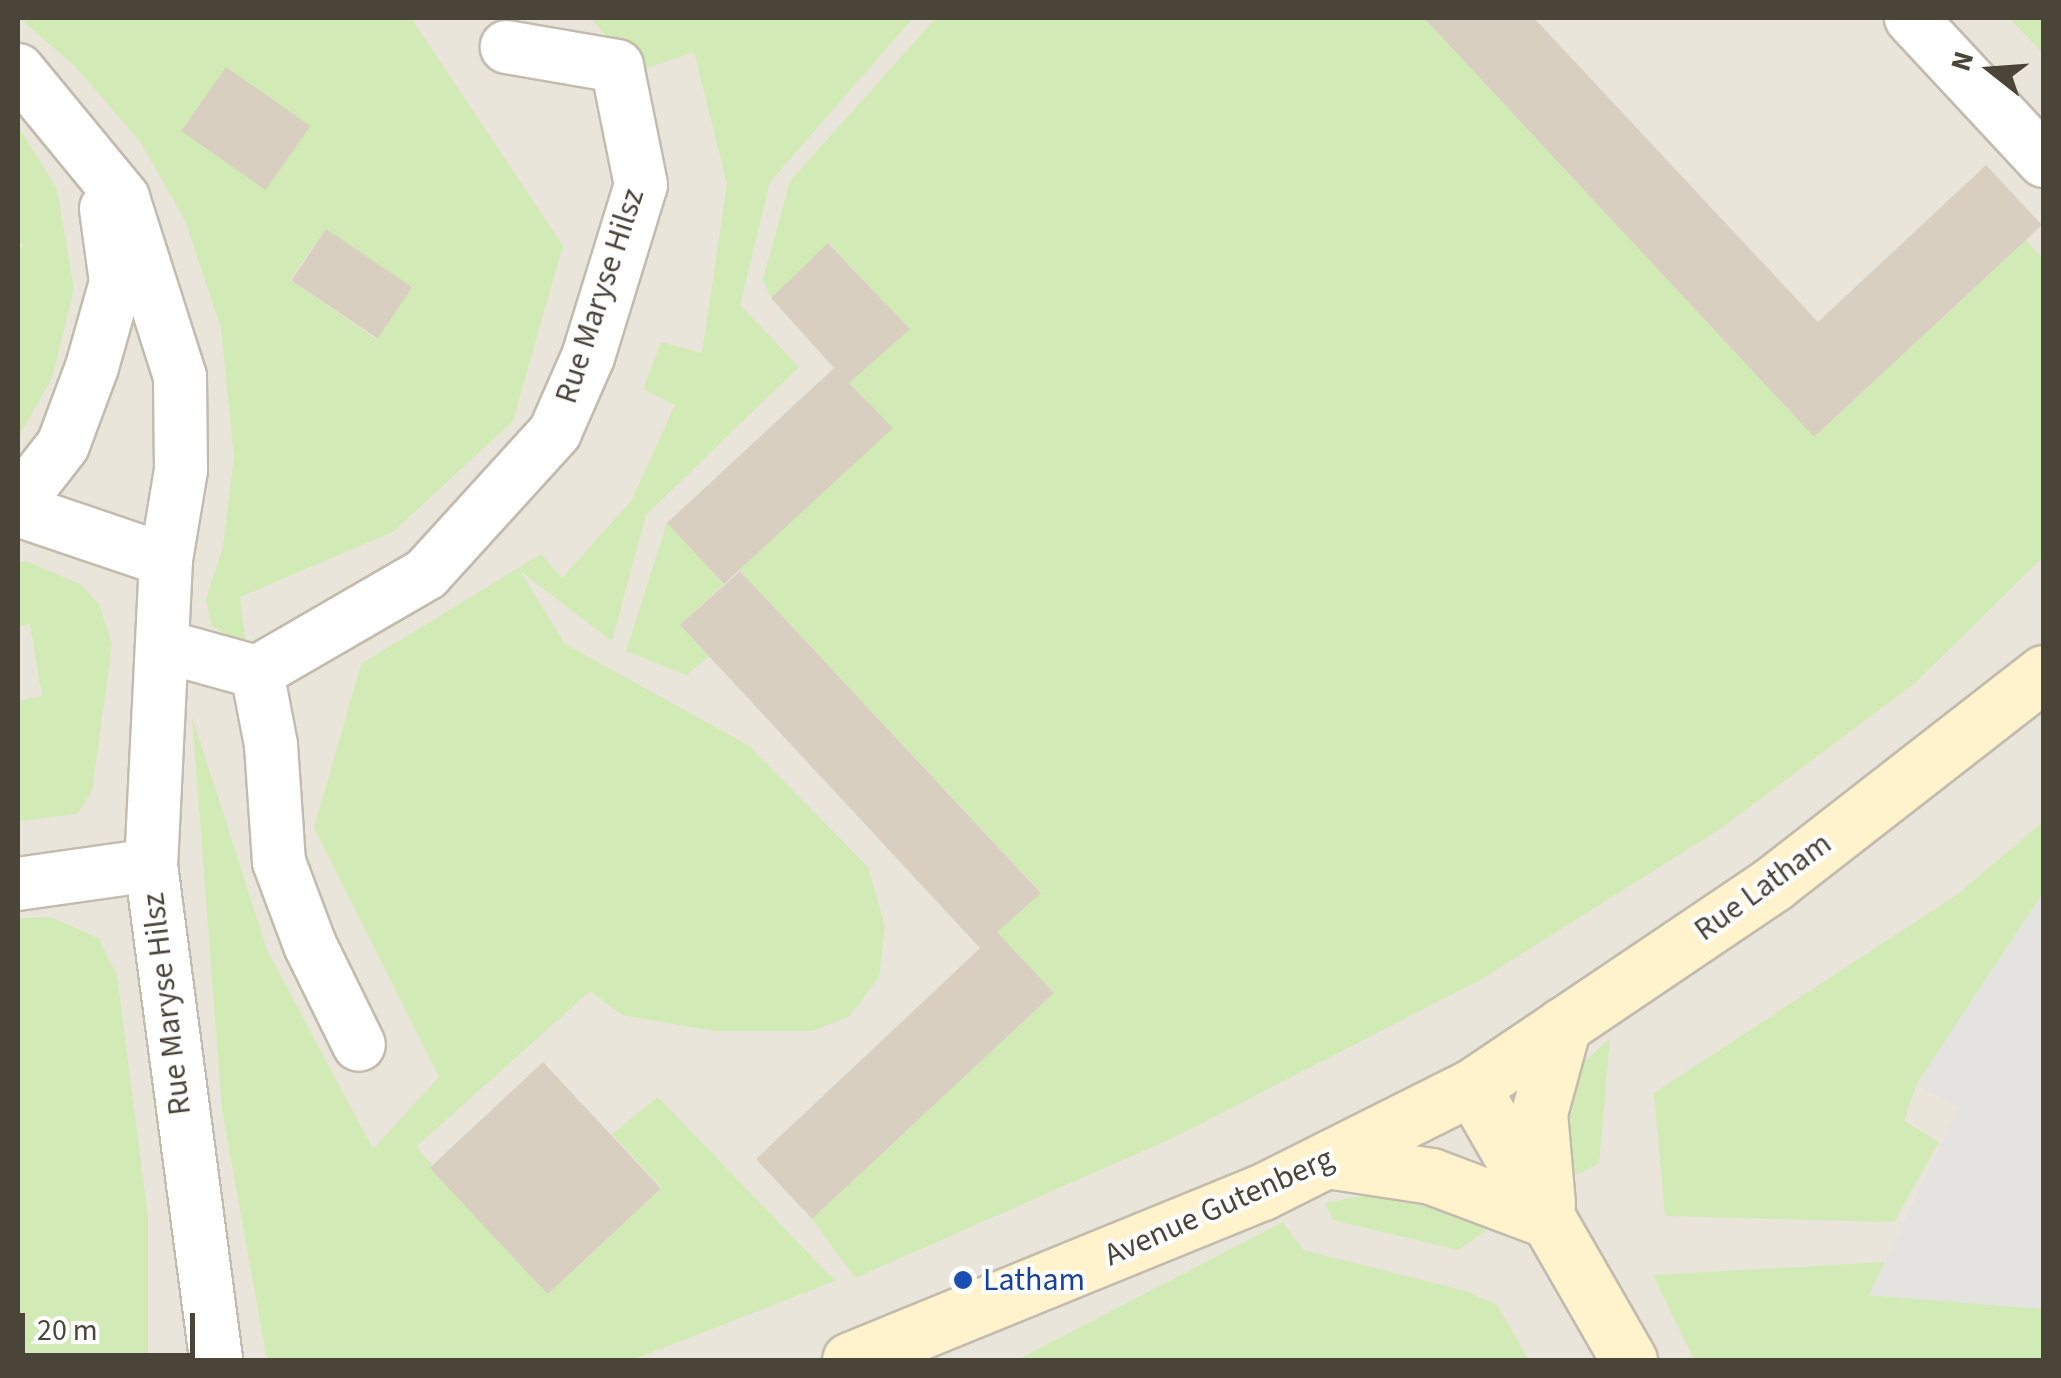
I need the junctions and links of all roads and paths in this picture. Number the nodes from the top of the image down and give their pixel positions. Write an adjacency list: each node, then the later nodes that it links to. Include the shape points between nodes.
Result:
1 (1911, 18): 5 (street)
2 (507, 47): 9 (street, Rue Maryse Hilsz, via 617,66 641,185 588,357 555,432 426,574)
3 (18, 70): 4 (street, Rue Maryse Hilsz)
4 (74, 137): 6 (street, Rue Maryse Hilsz, via 108,212 116,282 63,445); 7 (street, Rue Maryse Hilsz, via 123,198 180,377 180,470)
5 (2044, 161)
6 (18, 506): 7 (street)
7 (166, 560): 8 (street, Rue Maryse Hilsz)
8 (164, 646): 9 (street); 11 (street, Rue Maryse Hilsz)
9 (257, 672): 14 (street, via 271,745 279,862)
10 (2044, 673): 13 (main road, Rue Latham, via 1774,883)
11 (150, 865): 12 (street); 19 (street, Rue Maryse Hilsz)
12 (18, 884)
13 (1563, 1025): 15 (main road, Rue Latham); 17 (main road, via 1539,1113)
14 (359, 1046)
15 (1472, 1087): 16 (main road, Avenue Gutenberg); 17 (main road)
16 (1327, 1160): 17 (main road, via 1431,1176); 18 (main road, Avenue Gutenberg)
17 (1548, 1220): 20 (main road)
18 (858, 1359)
19 (216, 1360)
20 (1629, 1360)

